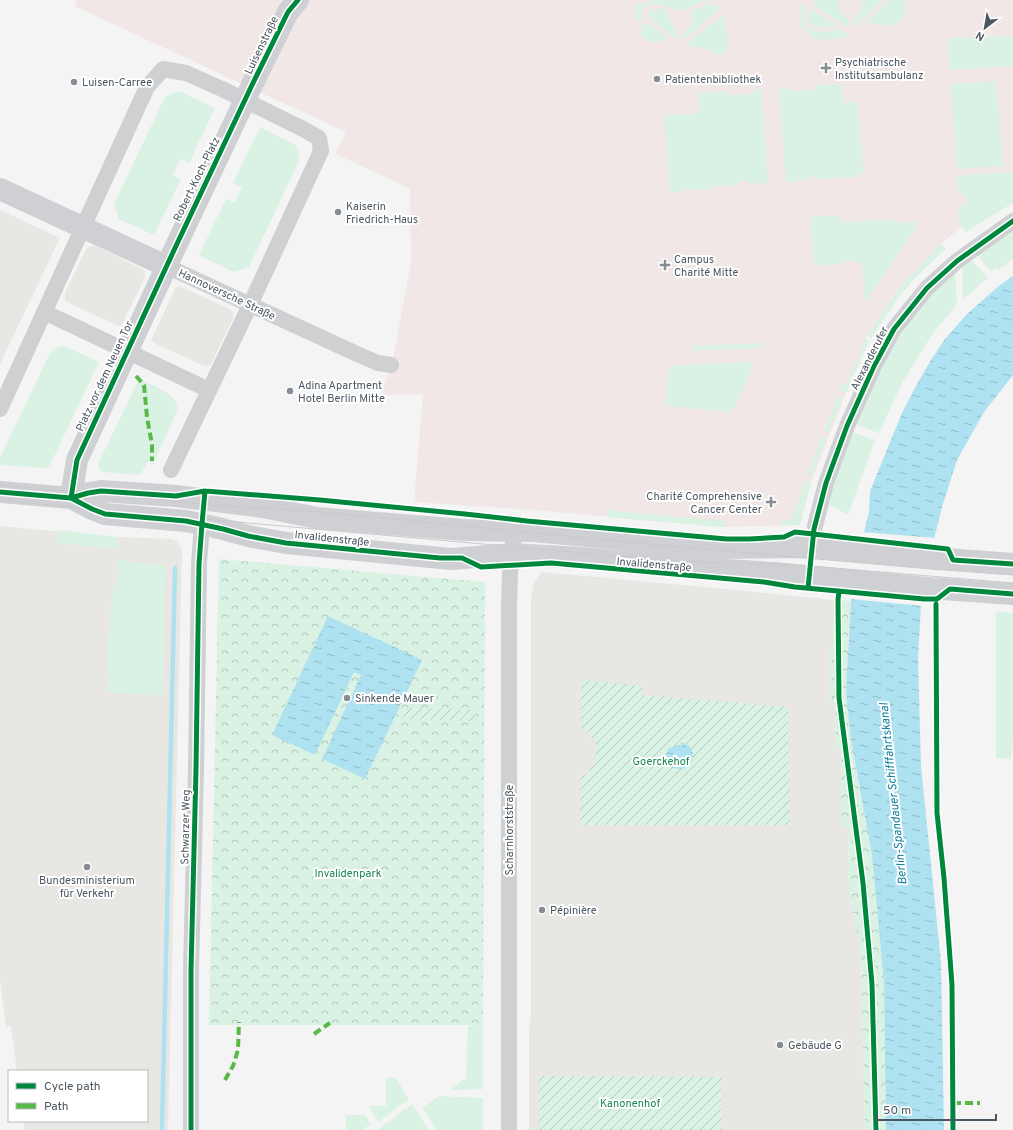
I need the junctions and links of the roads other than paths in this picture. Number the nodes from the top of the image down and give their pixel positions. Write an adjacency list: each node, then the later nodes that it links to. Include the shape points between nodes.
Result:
1 (298, 0): 2 (main road, Luisenstraße, via 288,12)
2 (245, 101): 5 (street, via 186,73 162,69 147,87); 6 (main road, Robert-Koch-Platz); 7 (street, via 319,138 321,150)
3 (0, 189): 5 (main road, Hannoversche Straße)
4 (1013, 221): 18 (street, Alexanderufer, via 957,261 927,288 894,329 847,426 826,483)
5 (83, 227): 6 (main road, Hannoversche Straße); 8 (street)
6 (166, 266): 7 (street, Hannoversche Straße); 9 (main road, Platz vor dem Neuen Tor)
7 (250, 305): 10 (street, Hannoversche Straße, via 378,363); 11 (street)
8 (44, 312): 9 (street, Platz vor dem Neuen Tor); 12 (street)
9 (127, 351): 11 (street, Platz vor dem Neuen Tor); 15 (main road, Platz vor dem Neuen Tor, via 77,460)
10 (391, 365)
11 (209, 390): 13 (street)
12 (0, 409)
13 (171, 470)
14 (0, 492): 15 (main road, Invalidenstraße)
15 (71, 498): 16 (main road, Invalidenstraße, via 107,491); 17 (main road, Invalidenstraße, via 105,514 164,518)
16 (204, 500): 17 (main road); 19 (main road, Invalidenstraße, via 263,507 317,518 464,530)
17 (202, 524): 20 (main road, Invalidenstraße, via 286,543 440,558); 23 (street, Schwarzer Weg, via 191,971)
18 (815, 526)
19 (514, 531): 20 (street, Scharnhorststraße); 21 (main road, Invalidenstraße, via 718,548 806,547)
20 (512, 554): 22 (main road, Invalidenstraße); 24 (street, Scharnhorststraße, via 509,605)
21 (1013, 564)
22 (1013, 594)
23 (191, 1130)
24 (509, 1130)

